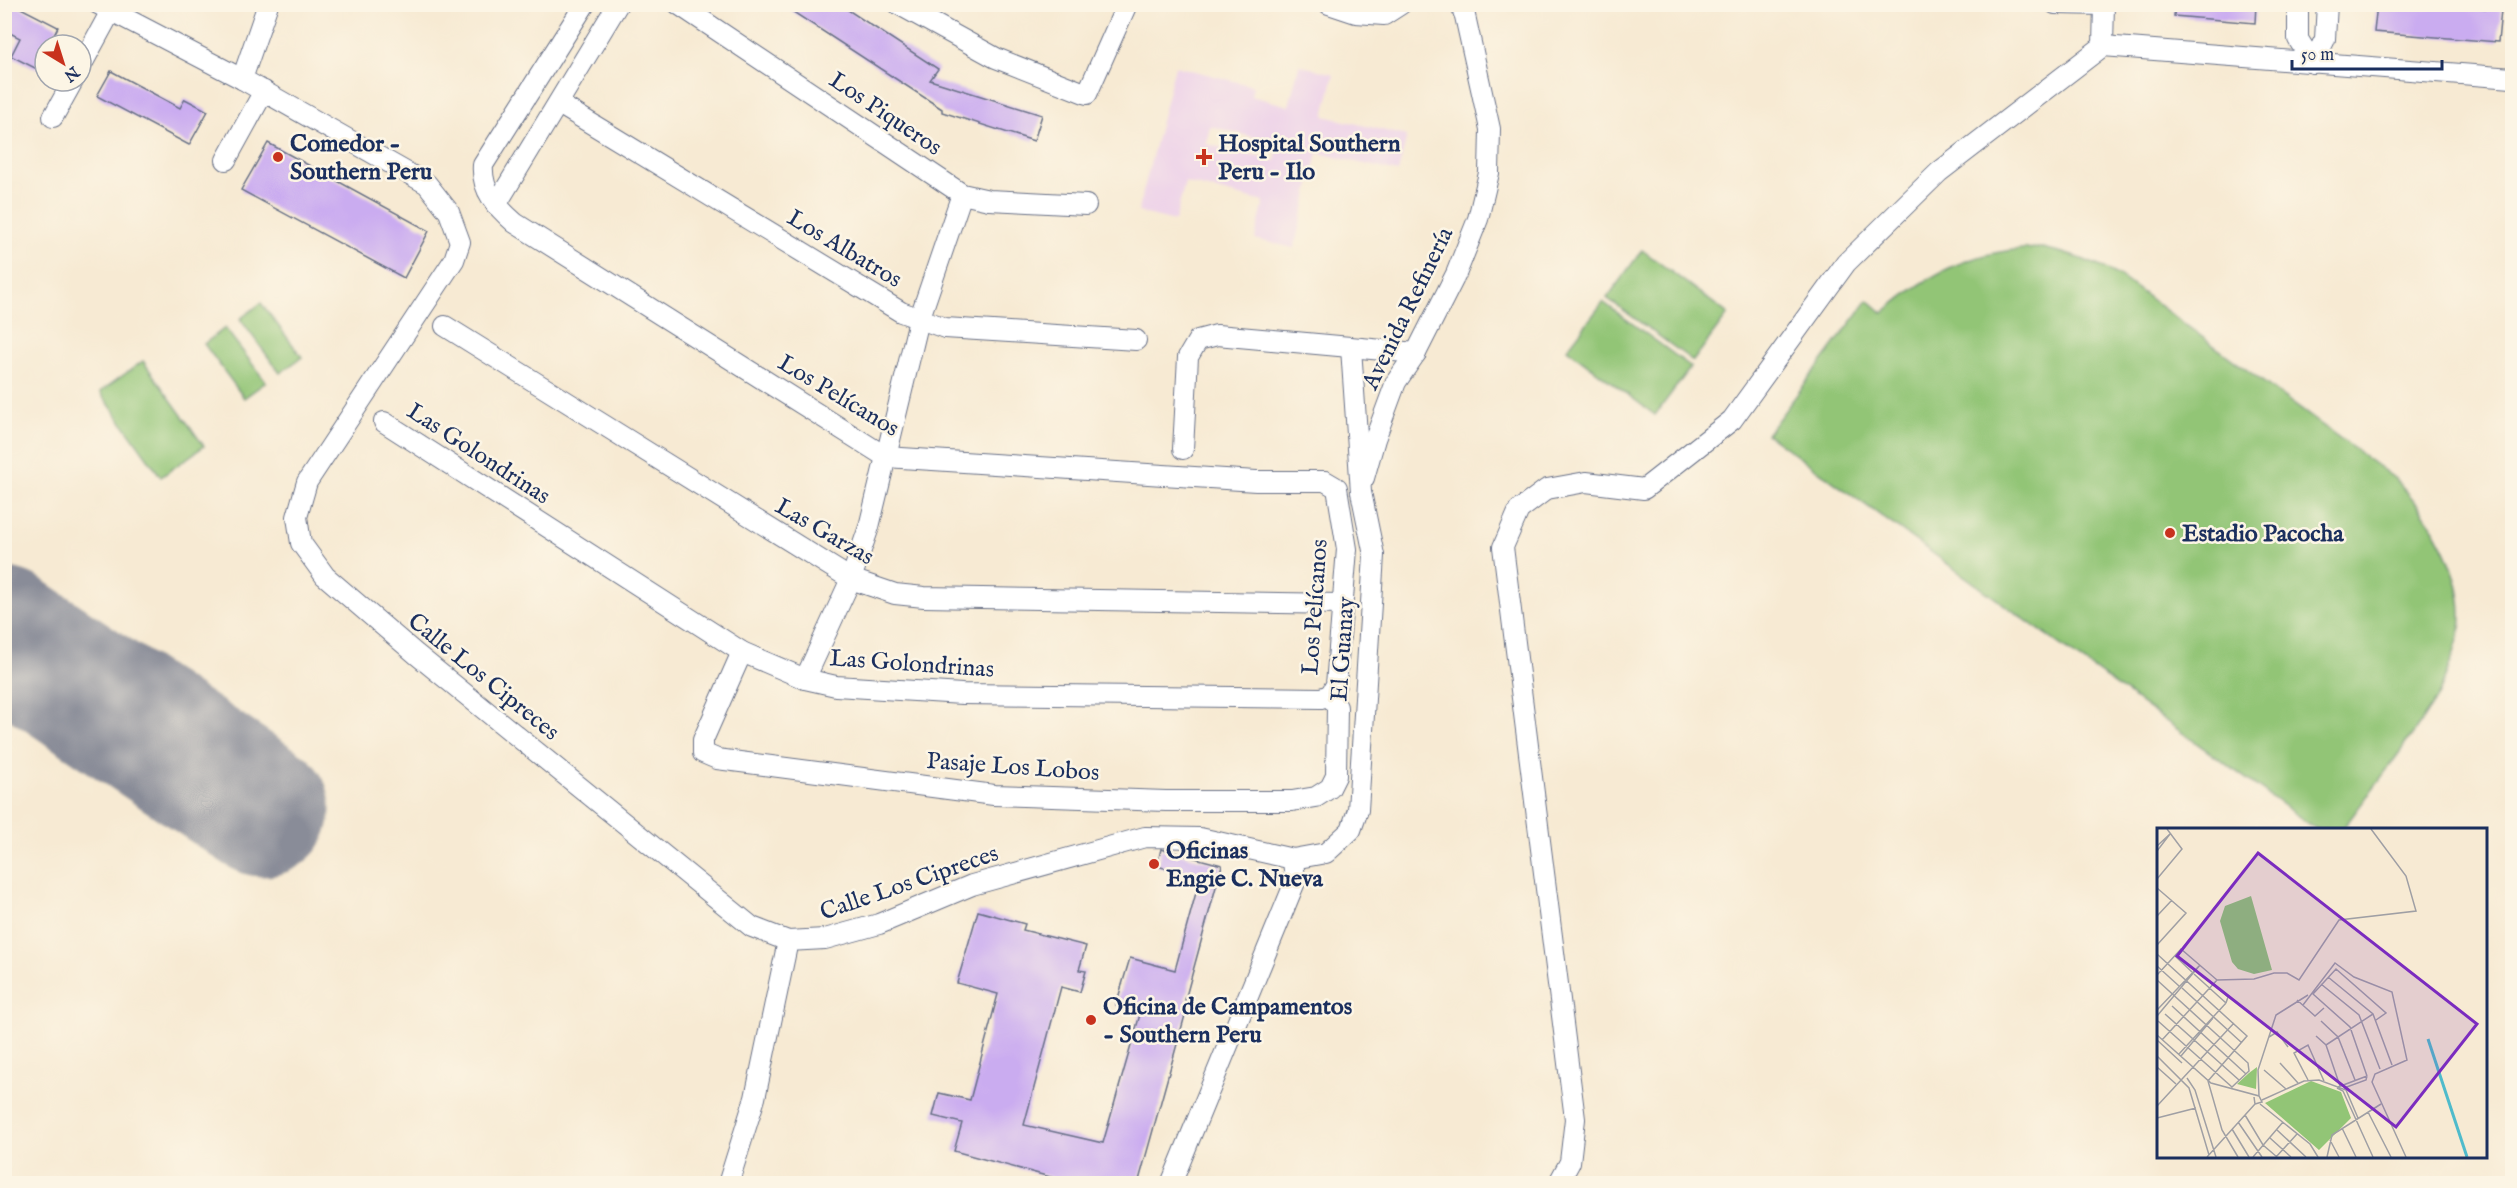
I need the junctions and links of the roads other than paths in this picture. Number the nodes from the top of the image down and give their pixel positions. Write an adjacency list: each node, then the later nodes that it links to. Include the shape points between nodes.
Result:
1 (268, 4): 19 (street)
2 (585, 4): 27 (street, Los Pelícanos, via 483,165 482,179)
3 (618, 4): 22 (street)
4 (678, 4): 25 (street, Los Piqueros)
5 (898, 4): 6 (street, via 996,58 1086,94)
6 (1127, 4)
7 (1329, 4): 8 (street, via 1356,13 1384,15)
8 (1401, 4)
9 (1460, 4): 32 (street, Avenida Refinería, via 1490,129 1489,173 1478,219 1461,263)
10 (2055, 4): 13 (street)
11 (2298, 4): 17 (street, via 2298,39)
12 (2326, 4): 17 (street, via 2325,39)
13 (2104, 5): 16 (street)
14 (105, 8): 15 (street); 19 (street, Calle Los Cipreces)
15 (93, 37)
16 (2103, 46): 17 (street); 47 (street, via 1940,172 1846,263 1732,420 1644,489 1576,483 1547,489 1520,510 1503,547 1575,1119 1570,1162)
17 (2313, 63): 18 (street)
18 (2512, 78)
19 (242, 79): 20 (street, Calle Los Cipreces)
20 (264, 91): 24 (street); 44 (street, Calle Los Cipreces, via 427,183 449,212 460,242 454,260 307,482 297,517 301,543 325,576 416,654 752,927)
21 (66, 93): 23 (street)
22 (559, 104): 27 (street); 28 (street, Los Albatros)
23 (53, 117)
24 (226, 160)
25 (962, 194): 26 (street, Los Piqueros, via 988,200); 28 (street)
26 (1086, 205)
27 (495, 206): 35 (street, Los Pelícanos, via 515,223)
28 (919, 320): 30 (street, Los Albatros, via 945,328); 35 (street)
29 (445, 326): 37 (street, Las Garzas)
30 (1136, 340)
31 (1351, 348): 32 (street); 34 (street, via 1217,335 1198,340 1188,357); 36 (street, El Guanay)
32 (1416, 353): 36 (street, Avenida Refinería, via 1396,382)
33 (384, 422): 39 (street, Las Golondrinas)
34 (1183, 449)
35 (886, 457): 37 (street); 38 (street, Los Pelícanos, via 1256,481 1325,481 1337,488 1340,498 1347,549)
36 (1361, 492): 42 (street, El Guanay, via 1374,555)
37 (851, 579): 38 (street, Las Garzas, via 895,594 924,597); 40 (street)
38 (1342, 604): 41 (street, Los Pelícanos, via 1336,685)
39 (742, 652): 40 (street, Las Golondrinas); 41 (street, Pasaje Los Lobos, via 703,740 704,753 717,759 994,795 1166,801 1292,801 1317,797 1330,788 1336,776 1337,707)
40 (805, 679): 41 (street, Las Golondrinas, via 837,686 962,694 1321,698)
41 (1330, 695)
42 (1358, 810): 43 (street, Calle Los Cipreces, via 1351,830 1326,853)
43 (1293, 859): 44 (street, Calle Los Cipreces, via 1200,838 1145,837 972,885 879,924 825,939); 46 (street, via 1295,882)
44 (788, 941): 45 (street, via 754,1098)
45 (728, 1184)
46 (1171, 1184)
47 (1558, 1184)

